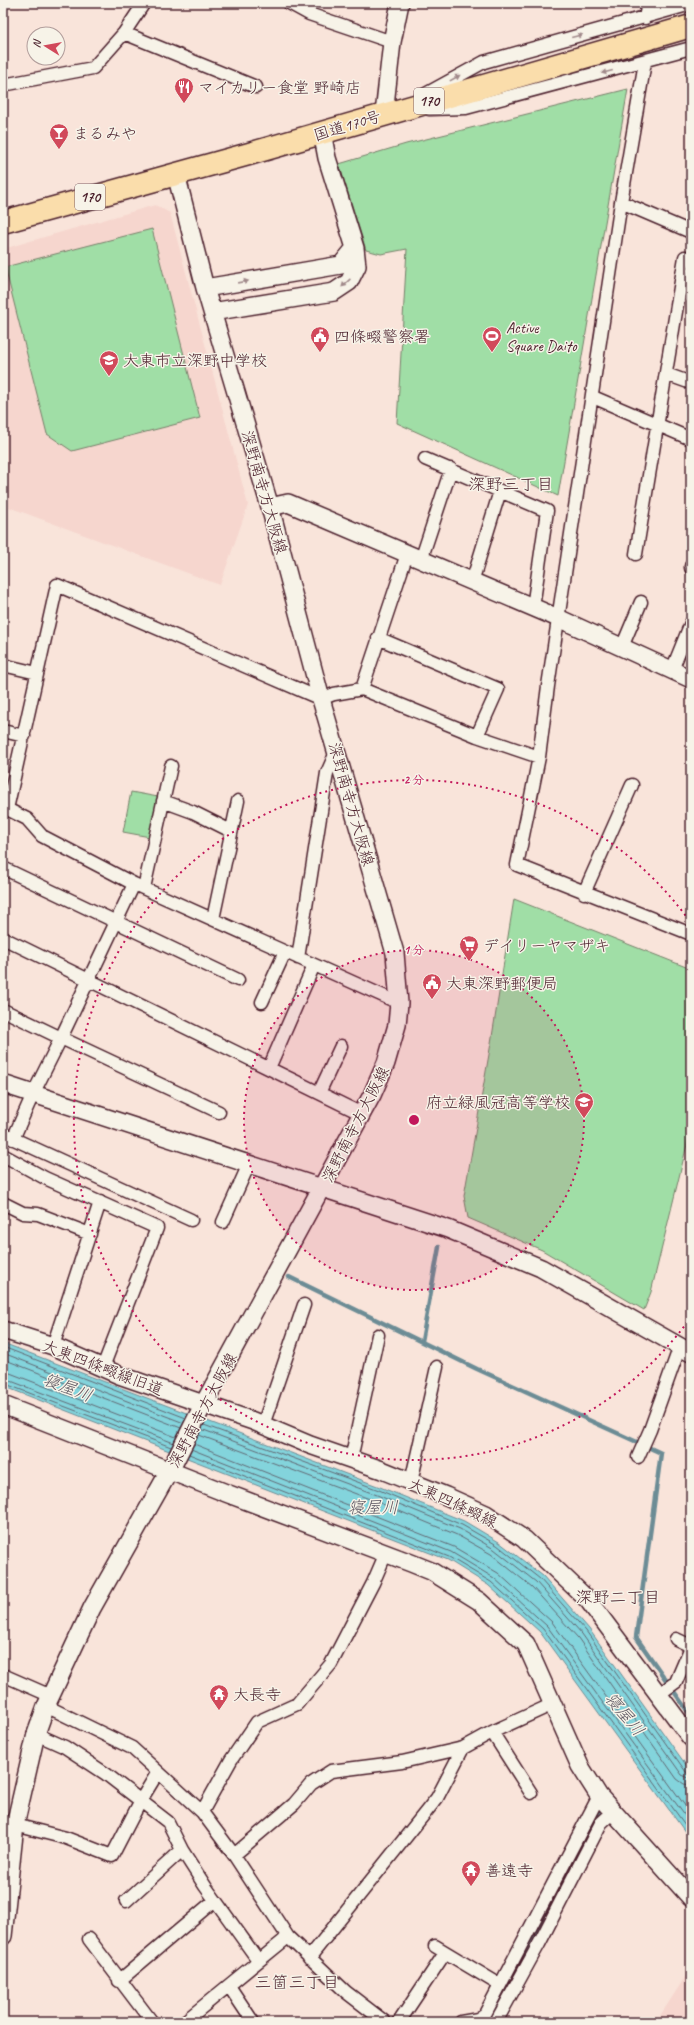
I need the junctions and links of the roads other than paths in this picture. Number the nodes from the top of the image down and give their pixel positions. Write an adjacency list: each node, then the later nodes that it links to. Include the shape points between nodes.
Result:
1 (144, 3): 9 (street)
2 (289, 3): 6 (street)
3 (400, 3): 10 (street)
4 (648, 3): 7 (street)
5 (691, 4): 7 (street)
6 (311, 8): 10 (street)
7 (645, 18): 15 (street, one-way to 7, via 484,62)
8 (686, 28): 15 (highway, 国道170号 / 170)
9 (124, 33): 13 (street, via 93,68); 14 (street)
10 (392, 42): 15 (street)
11 (691, 48): 12 (street)
12 (645, 62): 15 (street, one-way to 15, via 466,108); 18 (street)
13 (3, 85)
14 (256, 88)
15 (390, 112): 16 (highway, 国道170号 / 170)
16 (322, 132): 17 (highway, 国道170号 / 170); 21 (street, via 327,158)
17 (176, 174): 19 (highway, 国道170号 / 170); 23 (street, 深野南寺方大阪線)
18 (621, 202): 20 (street); 27 (street)
19 (3, 222)
20 (691, 232)
21 (355, 248): 23 (street, one-way to 21, via 341,265); 24 (street, one-way to 24, via 357,266 349,282 334,292)
22 (685, 257): 25 (street)
23 (205, 288): 24 (street, 深野南寺方大阪線)
24 (212, 312): 33 (street, 深野南寺方大阪線)
25 (666, 374): 26 (street); 28 (street)
26 (691, 384)
27 (592, 397): 28 (street); 39 (street)
28 (657, 424): 29 (street); 34 (street)
29 (691, 439)
30 (425, 459): 31 (street)
31 (451, 469): 32 (street); 35 (street)
32 (500, 490): 36 (street); 38 (street, via 547,511)
33 (270, 507): 35 (street, via 288,503); 48 (street, 深野南寺方大阪線)
34 (636, 554)
35 (414, 557): 36 (street); 41 (street)
36 (472, 582): 38 (street)
37 (641, 602): 42 (street)
38 (533, 607): 39 (street)
39 (558, 618): 42 (street); 53 (street)
40 (690, 623): 44 (street)
41 (378, 638): 47 (street); 51 (street, via 498,689)
42 (622, 647): 44 (street)
43 (3, 665): 45 (street)
44 (672, 670): 46 (street)
45 (37, 672): 48 (street, via 57,585); 50 (street)
46 (691, 679)
47 (362, 689): 48 (street); 51 (street)
48 (321, 699): 52 (street, 深野南寺方大阪線)
49 (3, 731): 50 (street)
50 (24, 736): 58 (street)
51 (477, 736): 53 (street)
52 (337, 750): 68 (street, via 327,773); 73 (street, 深野南寺方大阪線, via 395,953)
53 (538, 757): 62 (street, via 517,865)
54 (172, 766): 56 (street)
55 (632, 786): 62 (street)
56 (164, 801): 59 (street); 61 (street)
57 (238, 801): 59 (street)
58 (5, 808): 61 (street, via 27,819 42,836)
59 (232, 831): 63 (street)
60 (3, 868): 64 (street)
61 (139, 886): 63 (street); 64 (street)
62 (584, 893): 65 (street)
63 (213, 919): 67 (street)
64 (116, 922): 70 (street); 71 (street)
65 (691, 934)
66 (3, 938): 70 (street)
67 (285, 952): 68 (street); 72 (street)
68 (298, 958): 69 (street)
69 (314, 965): 73 (street); 77 (street)
70 (88, 979): 75 (street); 77 (street)
71 (238, 980)
72 (262, 1002)
73 (399, 1003): 82 (street, 深野南寺方大阪線, via 397,1024 386,1063)
74 (3, 1010): 75 (street)
75 (61, 1038): 80 (street); 81 (street)
76 (341, 1046): 79 (street)
77 (269, 1068): 79 (street)
78 (3, 1084): 80 (street)
79 (319, 1093): 82 (street)
80 (33, 1094): 83 (street); 85 (street)
81 (220, 1112)
82 (362, 1114): 86 (street, 深野南寺方大阪線)
83 (8, 1137): 89 (street)
84 (3, 1155): 87 (street, via 45,1178)
85 (249, 1164): 86 (street); 90 (street)
86 (323, 1188): 96 (street, via 483,1242 541,1268); 100 (street, 深野南寺方大阪線)
87 (100, 1202): 91 (street); 97 (street, via 157,1228)
88 (3, 1203): 91 (street, via 23,1213 38,1214)
89 (191, 1220)
90 (223, 1222)
91 (90, 1234): 95 (street)
92 (304, 1305): 101 (street)
93 (3, 1330): 95 (street, 大東四條畷線旧道)
94 (378, 1335): 103 (street)
95 (53, 1346): 97 (street, 大東四條畷線旧道)
96 (685, 1349): 102 (street)
97 (102, 1367): 100 (street, 大東四條畷線旧道)
98 (437, 1367): 105 (street)
99 (3, 1405): 104 (street)
100 (200, 1411): 101 (street, 大東四條畷線); 104 (street, 深野南寺方大阪線)
101 (263, 1425): 103 (street, 大東四條畷線)
102 (638, 1457)
103 (351, 1459): 105 (street, 大東四條畷線)
104 (172, 1465): 106 (street, via 226,1493); 111 (street, 深野南寺方大阪線, via 92,1608)
105 (411, 1482): 110 (street, 大東四條畷線, via 486,1514 524,1539 588,1600)
106 (386, 1553): 112 (street, via 431,1571 479,1602 511,1629 526,1644); 121 (street, via 331,1664 296,1704 257,1722 231,1760)
107 (676, 1639): 108 (street)
108 (691, 1647): 110 (street, via 676,1682)
109 (3, 1675): 111 (street)
110 (658, 1695): 115 (street, 大東四條畷線)
111 (49, 1701): 114 (street, 深野南寺方大阪線); 117 (street, via 132,1748)
112 (553, 1704): 113 (street); 119 (street, via 580,1766)
113 (492, 1732): 116 (street); 118 (street)
114 (36, 1734): 120 (street, via 65,1747); 123 (street, 深野南寺方大阪線)
115 (691, 1738)
116 (463, 1748): 125 (street, via 402,1762 331,1771 311,1784 294,1804); 132 (street, via 437,1798)
117 (158, 1772): 120 (street); 121 (street)
118 (531, 1793)
119 (598, 1796): 122 (street); 135 (street)
120 (141, 1800): 123 (street, via 112,1856 66,1838); 124 (street, via 168,1822)
121 (202, 1812): 125 (street)
122 (613, 1812): 126 (street); 143 (street, via 601,1823)
123 (10, 1836): 129 (street, 深野南寺方大阪線)
124 (182, 1850): 127 (street); 128 (street)
125 (234, 1855): 130 (street)
126 (691, 1898)
127 (215, 1900): 133 (street); 134 (street)
128 (126, 1901)
129 (3, 1936)
130 (288, 1937): 132 (street); 133 (street)
131 (89, 1939): 134 (street)
132 (309, 1958): 140 (street, via 346,1992)
133 (258, 1960): 136 (street)
134 (119, 1981): 137 (street)
135 (500, 1985): 141 (street, via 440,1950); 142 (street, via 485,2014 478,2019)
136 (228, 1986): 138 (street); 139 (street)
137 (152, 2022)
138 (184, 2022)
139 (253, 2022)
140 (385, 2022)
141 (399, 2022)
142 (461, 2022)
143 (496, 2022)

